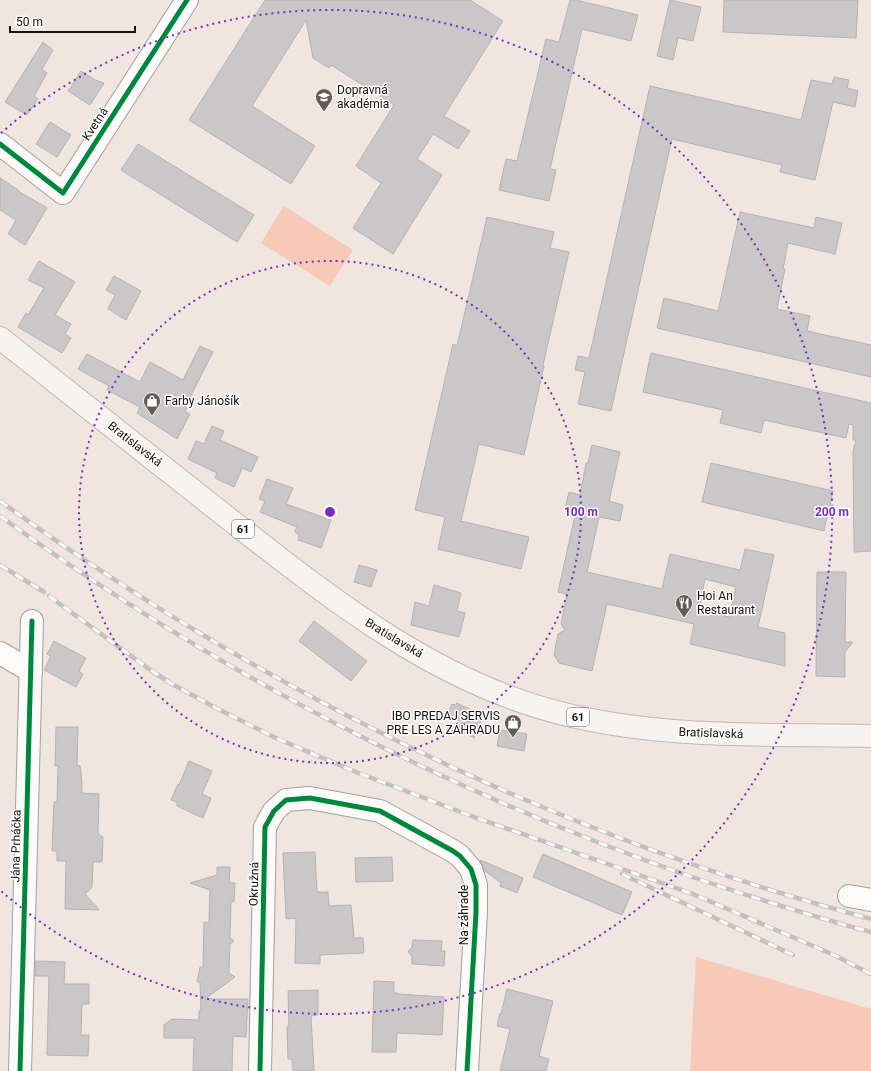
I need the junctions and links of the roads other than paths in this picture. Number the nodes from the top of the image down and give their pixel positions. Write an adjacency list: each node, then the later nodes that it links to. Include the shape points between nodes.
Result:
1 (187, 0): 2 (street, Kvetná, via 63,193)
2 (0, 144)
3 (0, 338): 7 (main road, Bratislavská / 61, via 302,576 404,645 482,686 558,713 656,730 717,734)
4 (32, 621): 6 (street, Jána Prháčka)
5 (0, 653): 6 (street)
6 (30, 671): 11 (street, Jána Prháčka)
7 (871, 736)
8 (380, 811): 12 (street, Okružná, via 310,798 286,800 274,811 265,827); 13 (street, Na záhrade, via 453,851 471,870 476,885 476,912)
9 (849, 896): 10 (street)
10 (871, 900)
11 (20, 1071)
12 (260, 1071)
13 (467, 1071)

